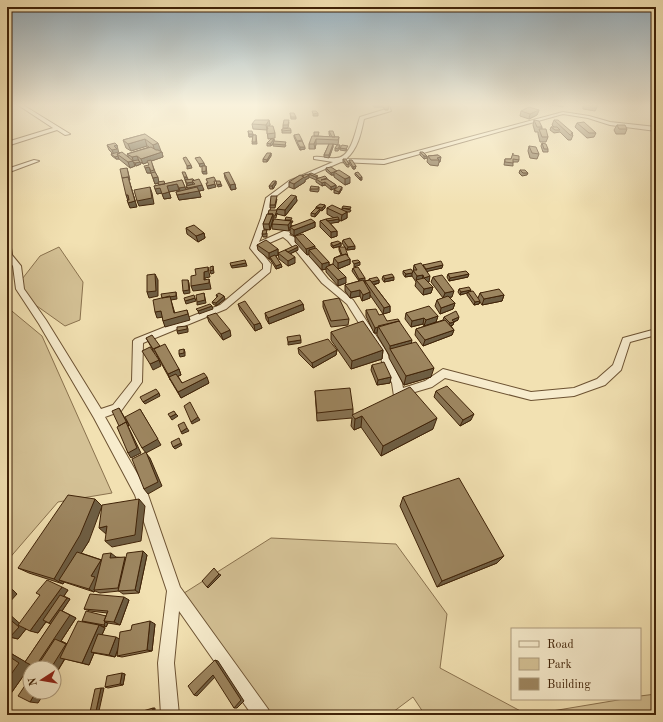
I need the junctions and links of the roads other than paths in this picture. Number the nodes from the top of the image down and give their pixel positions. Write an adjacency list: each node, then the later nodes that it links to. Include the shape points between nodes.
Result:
1 (24, 139): 4 (street)
2 (358, 139): 6 (street)
3 (469, 139): 6 (street, via 384,162)
4 (7, 144)
5 (316, 158): 6 (street)
6 (341, 160): 11 (street, via 291,182 268,199 265,218)
7 (36, 161): 8 (street)
8 (7, 170)
9 (295, 230): 10 (street)
10 (285, 235): 11 (street); 13 (street, via 325,281 350,302 383,354 397,383 398,393 432,383 443,373 531,396 574,392 601,382 617,367 626,340)
11 (254, 247): 14 (street, via 267,264 267,270 223,307 138,341 137,382 117,408)
12 (7, 248): 14 (street, via 8,255 16,266 20,289 43,322)
13 (656, 332)
14 (98, 415): 15 (street, via 141,492)
15 (174, 591): 16 (street, via 166,663); 17 (street)
16 (170, 715)
17 (262, 715)

